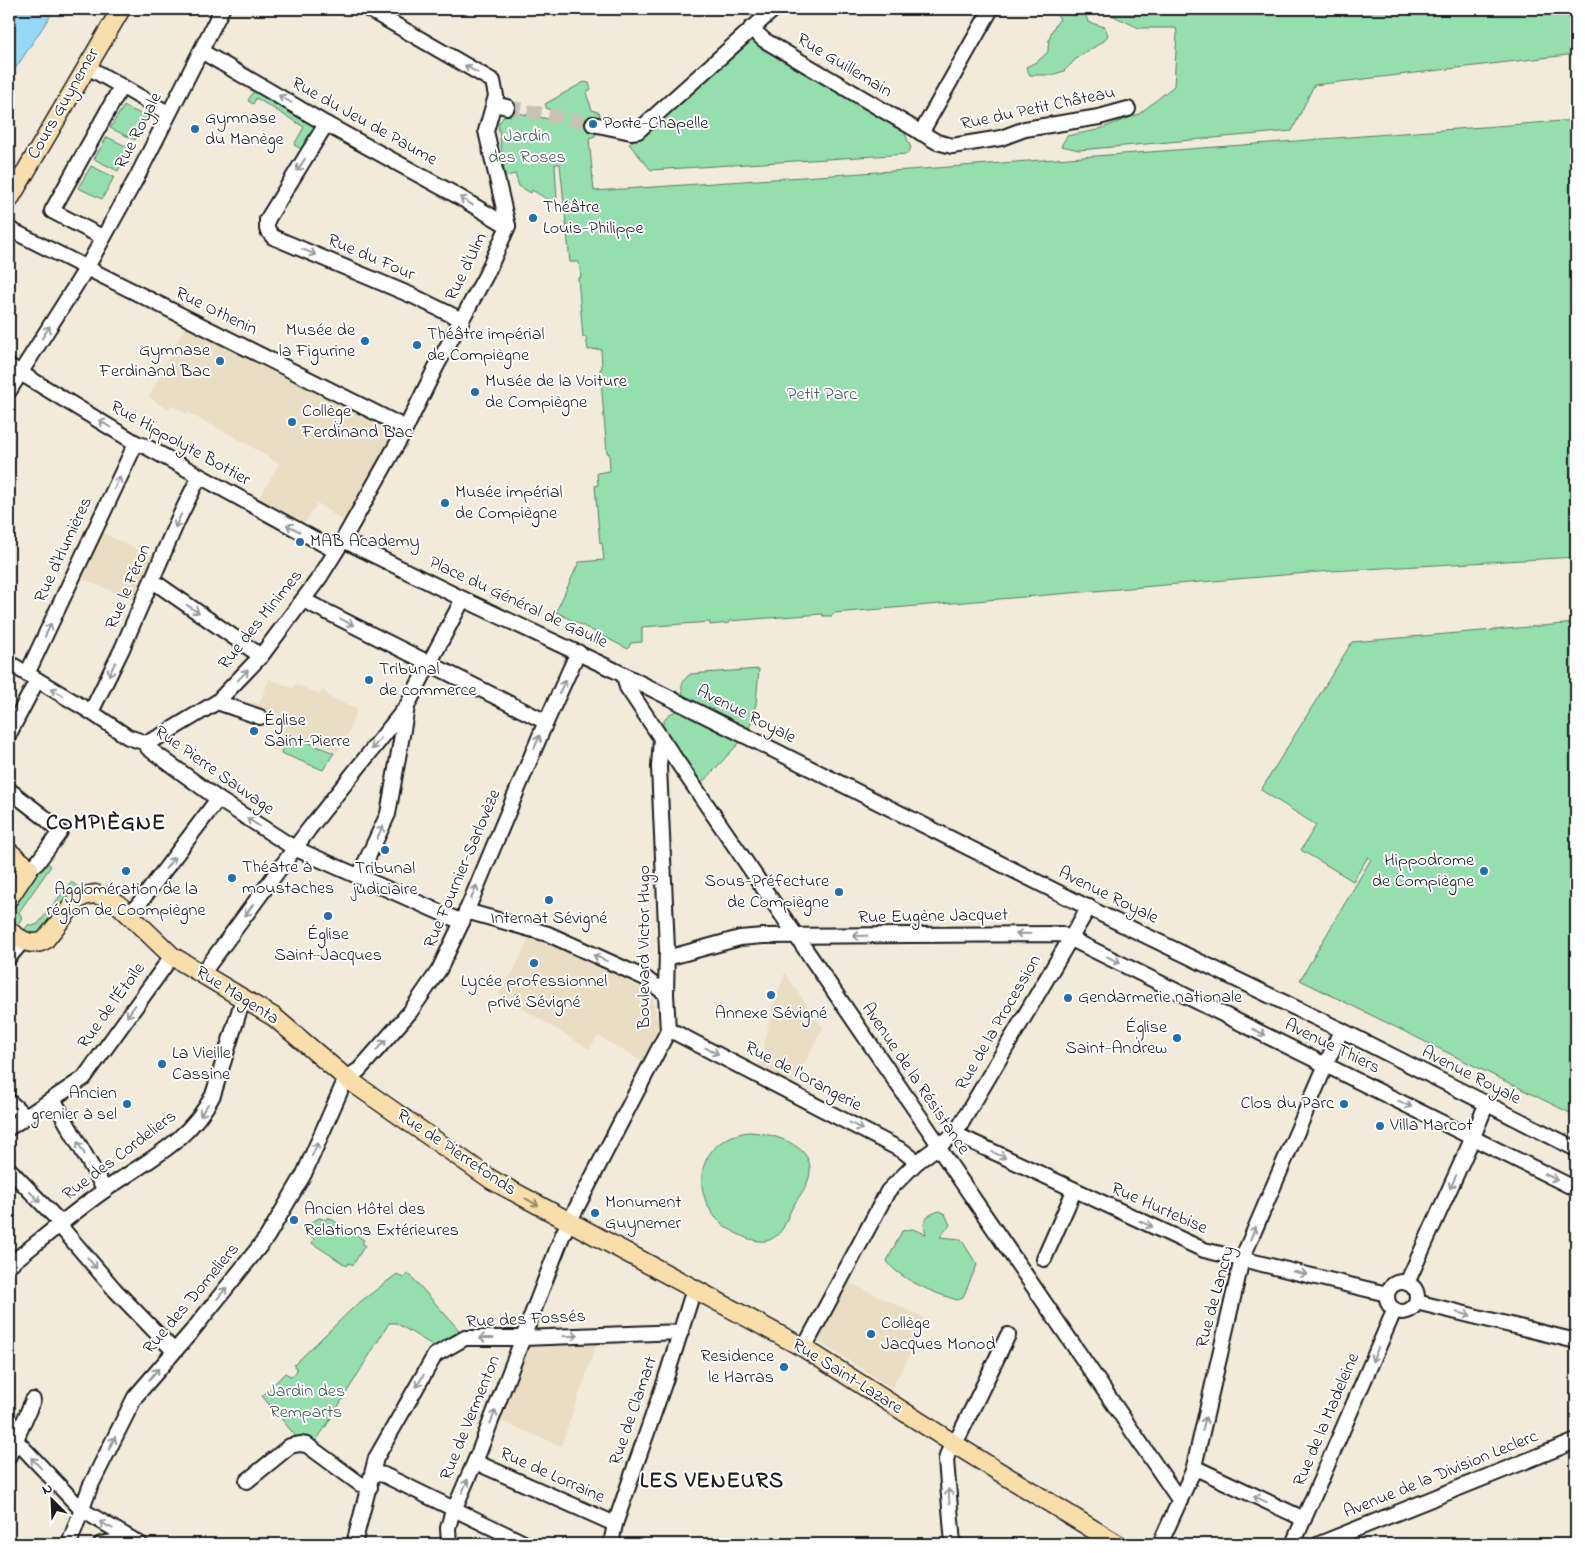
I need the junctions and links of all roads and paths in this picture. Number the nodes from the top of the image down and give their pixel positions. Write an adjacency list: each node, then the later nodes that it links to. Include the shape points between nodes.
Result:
1 (121, 9): 8 (main road, Cours Guynemer)
2 (222, 9): 7 (street, Rue Royale)
3 (368, 9): 16 (street, Rue d'Ulm, one-way to 3, via 486,131 500,105 493,81)
4 (774, 9): 6 (street)
5 (991, 9): 14 (street, Rue du Petit Château)
6 (751, 28): 13 (street, via 638,131); 14 (street, Rue Guillemain, via 764,40)
7 (201, 51): 11 (street, Rue Royale); 12 (street, Rue du Jeu de Paume, one-way to 7)
8 (86, 66): 9 (street); 15 (main road, Cours Guynemer)
9 (121, 87): 11 (street); 18 (street, via 52,211)
10 (1128, 109): 14 (street, Rue du Petit Château, via 952,146)
11 (168, 113): 18 (street, Rue Royale)
12 (326, 124): 16 (street, Rue du Jeu de Paume, one-way to 12); 20 (street, Rue du Four, one-way to 20, via 267,220 267,229 273,237)
13 (592, 124)
14 (921, 133)
15 (9, 200)
16 (508, 226): 20 (street, Rue d'Ulm)
17 (9, 229): 19 (street, Rue Othenin)
18 (102, 237): 19 (street, Rue Royale)
19 (86, 268): 21 (street, Rue Royale, one-way to 19); 23 (street, Rue Othenin)
20 (462, 320): 23 (street, Rue d'Ulm)
21 (14, 369): 22 (street, Rue Royale); 24 (street, Rue Hippolyte Bottier, one-way to 21)
22 (9, 391)
23 (406, 428): 26 (street, Rue d'Ulm)
24 (136, 443): 25 (street, Rue Hippolyte Bottier); 35 (street, Rue d'Humières, one-way to 24)
25 (199, 477): 26 (street, Rue Hippolyte Bottier, one-way to 25); 27 (street, Rue le Féron, one-way to 27)
26 (339, 545): 28 (street, Place du Général de Gaulle); 29 (street, Rue des Minimes)
27 (152, 581): 31 (street, one-way to 31); 38 (street, Rue le Féron, one-way to 38)
28 (463, 599): 30 (street, Place du Général de Gaulle); 33 (street)
29 (303, 600): 31 (street, Rue des Minimes); 33 (street, one-way to 33)
30 (578, 652): 34 (street, Place du Général de Gaulle); 40 (street, Rue Fournier-Sarlovèze, one-way to 30)
31 (261, 656): 36 (street, Rue des Minimes, one-way to 31)
32 (9, 663): 35 (street, Rue Pierre Sauvage)
33 (429, 664): 37 (street); 40 (street)
34 (624, 674): 42 (street, Avenue de la Résistance, via 627,687); 51 (street, Avenue Royale)
35 (32, 677): 38 (street, Rue Pierre Sauvage, one-way to 35); 41 (street, Rue d'Humières)
36 (217, 702): 39 (street); 43 (street, Rue des Minimes)
37 (407, 706): 46 (street, one-way to 46); 49 (street, one-way to 37, via 388,814)
38 (91, 712): 43 (street, Rue Pierre Sauvage, via 128,737)
39 (260, 717)
40 (546, 722): 53 (street, Rue Fournier-Sarlovèze, one-way to 40)
41 (9, 734)
42 (661, 738): 55 (street, Avenue de la Résistance); 59 (street, Boulevard Victor Hugo, via 659,767)
43 (146, 743): 45 (street, Rue Pierre Sauvage, via 148,748)
44 (9, 790): 48 (street, via 60,832 37,863)
45 (218, 799): 46 (street, Rue Pierre Sauvage, one-way to 45); 52 (street, one-way to 45, via 144,898)
46 (294, 848): 49 (street, Rue Pierre Sauvage); 60 (street, one-way to 60)
47 (9, 852): 48 (main road)
48 (29, 868): 50 (main road)
49 (359, 876): 53 (street, Rue Pierre Sauvage)
50 (9, 898)
51 (1089, 907): 56 (street, Rue de la Procession); 64 (street, Avenue Royale)
52 (128, 914): 54 (main road, Rue Magenta, via 103,895 89,894 77,900 45,940 31,944); 57 (main road, Rue Magenta)
53 (464, 916): 61 (street, Rue Pierre Sauvage, one-way to 53, via 548,934); 67 (street, Rue Fournier-Sarlovèze, one-way to 53, via 359,1070 410,1012 439,970)
54 (16, 936): 58 (street)
55 (796, 937): 56 (street, Rue Eugène Jacquet, one-way to 55, via 1062,934); 59 (street, Rue Eugène Jacquet, via 740,938); 75 (street, Avenue de la Résistance, via 935,1139)
56 (1070, 938): 66 (street, Avenue Thiers, one-way to 66); 73 (street, Rue de la Procession)
57 (172, 956): 60 (main road, Rue Magenta); 68 (street, Rue de l'Étoile, one-way to 68, via 84,1078)
58 (9, 958)
59 (667, 962): 61 (street, Rue Eugène Jacquet, via 655,974); 62 (street, Boulevard Victor Hugo)
60 (202, 974): 63 (main road, Rue Magenta)
61 (645, 978): 62 (street, Rue Pierre Sauvage)
62 (666, 994): 65 (street, Boulevard Victor Hugo)
63 (243, 999): 67 (main road, Rue Magenta, via 274,1017); 80 (street, Rue des Cordeliers, one-way to 80, via 213,1096 205,1110 186,1134)
64 (1341, 1030): 66 (street, Rue de Lancry); 70 (street, Avenue Royale)
65 (668, 1031): 77 (street, Rue de l'Orangerie, one-way to 77, via 868,1132); 82 (street, Boulevard Victor Hugo)
66 (1326, 1065): 74 (street, Avenue Thiers, one-way to 74); 85 (street, Rue de Lancry, one-way to 66)
67 (346, 1078): 82 (main road, Rue de Pierrefonds, one-way to 82, via 492,1180); 97 (street, Rue des Domeliers, one-way to 67, via 267,1237 304,1174)
68 (53, 1099): 71 (street); 80 (street, one-way to 68)
69 (9, 1101): 71 (street)
70 (1486, 1105): 74 (street); 76 (street, Avenue Royale)
71 (25, 1116): 72 (street)
72 (9, 1128)
73 (955, 1134): 75 (street, Rue de la Procession); 81 (street, Rue Hurtebise, one-way to 81)
74 (1473, 1138): 79 (street, Avenue Thiers, one-way to 79); 87 (street, one-way to 87)
75 (938, 1148): 77 (street, Rue de la Procession); 108 (street, Avenue de la Résistance)
76 (1576, 1149)
77 (917, 1162): 96 (street, Rue de la Procession, via 888,1191)
78 (9, 1169): 83 (street, one-way to 83)
79 (1576, 1189)
80 (105, 1190): 83 (street, Rue des Cordeliers)
81 (1074, 1191): 84 (street); 85 (street, Rue Hurtebise, one-way to 85, via 1204,1250)
82 (569, 1223): 88 (main road, Rue Saint-Lazare); 94 (street, Rue de Vermenton)
83 (60, 1226): 86 (street, Rue des Cordeliers); 97 (street, one-way to 97)
84 (1044, 1259)
85 (1242, 1259): 89 (street, Rue Hurtebise, one-way to 89); 104 (street, Rue de Lancry, one-way to 85)
86 (9, 1264)
87 (1407, 1283): 89 (street, via 1392,1285); 90 (street, via 1414,1288)
88 (694, 1289): 92 (street, Rue de Clamart); 96 (main road, Rue Saint-Lazare)
89 (1387, 1294): 91 (street, via 1387,1303)
90 (1416, 1302): 91 (street, via 1407,1312); 95 (street, one-way to 95)
91 (1394, 1311): 111 (street, Rue de la Madeleine, one-way to 111)
92 (681, 1332): 94 (street, Rue des Fossés, one-way to 92); 112 (street, Rue de Clamart)
93 (1008, 1336): 101 (street)
94 (523, 1338): 103 (street, Rue de Vermenton, one-way to 94); 105 (street, Rue des Fossés, one-way to 105, via 465,1338 435,1355 376,1458)
95 (1576, 1341)
96 (804, 1348): 101 (main road, Rue Saint-Lazare)
97 (174, 1351): 110 (street, Rue des Domeliers, one-way to 97, via 90,1487 135,1397)
98 (34, 1400): 99 (street)
99 (12, 1437): 102 (street); 110 (street, one-way to 99)
100 (1576, 1441): 124 (street, Avenue de la Division Leclerc)
101 (953, 1444): 120 (street, one-way to 101, via 946,1460); 121 (main road, Rue Saint-Lazare)
102 (9, 1456)
103 (475, 1462): 109 (street, Rue de Vermenton, one-way to 103); 112 (street, Rue de Lorraine)
104 (1193, 1471): 108 (street, Rue de Lancry); 111 (street, one-way to 104, via 1200,1470)
105 (373, 1472): 107 (street, Rue des Fossés); 109 (street)
106 (247, 1481): 107 (street, via 290,1446 300,1444 307,1445 360,1484)
107 (370, 1487): 116 (street, Rue des Fossés)
108 (1180, 1501): 122 (street, Rue de Lancry)
109 (454, 1509): 117 (street, Rue de Vermenton, via 448,1528); 118 (street)
110 (82, 1510): 113 (street, one-way to 110); 114 (street, Rue des Domeliers)
111 (1304, 1520): 123 (street, Rue de la Madeleine)
112 (615, 1524): 119 (street, Rue de Clamart)
113 (135, 1542): 115 (street)
114 (69, 1544)
115 (101, 1544)
116 (354, 1544)
117 (449, 1544)
118 (526, 1544)
119 (611, 1544)
120 (953, 1544)
121 (1117, 1544)
122 (1160, 1544)
123 (1293, 1544)
124 (1319, 1544)

